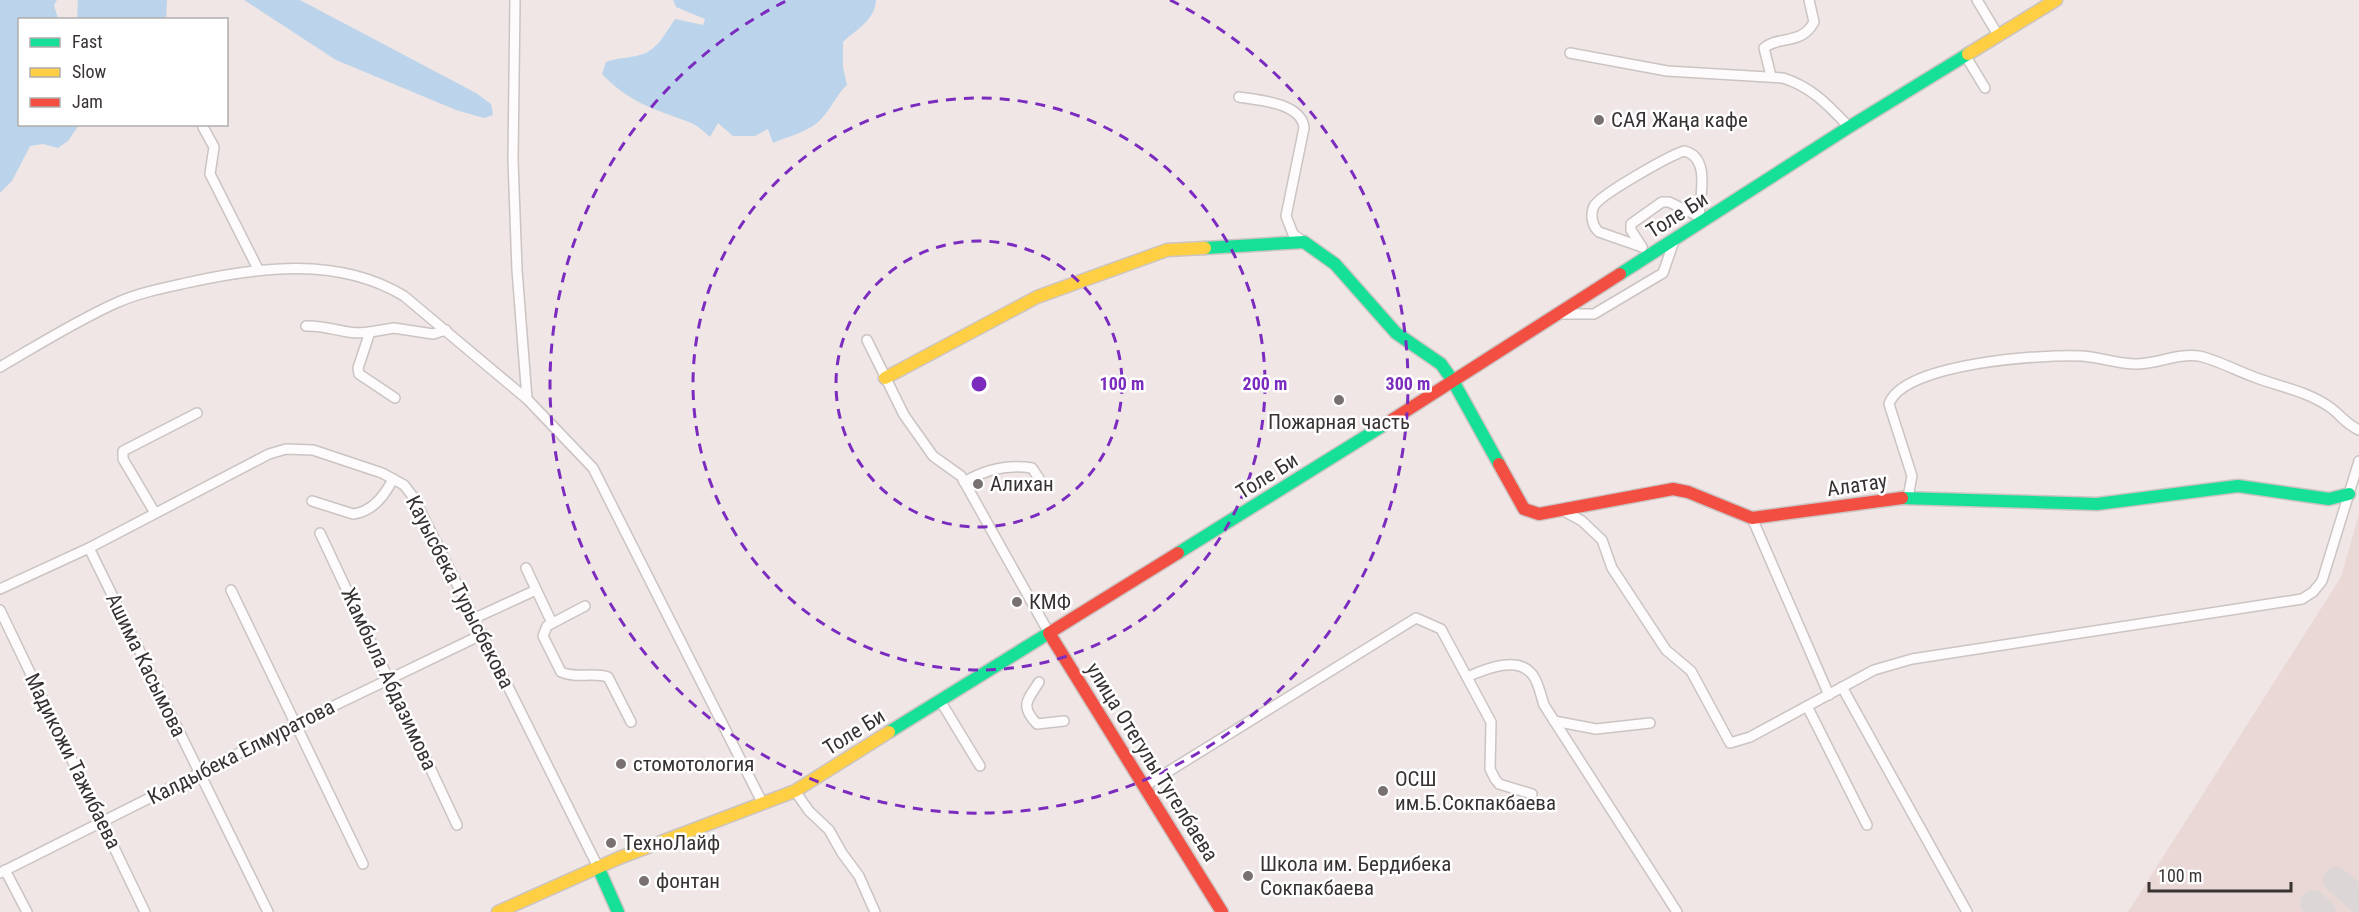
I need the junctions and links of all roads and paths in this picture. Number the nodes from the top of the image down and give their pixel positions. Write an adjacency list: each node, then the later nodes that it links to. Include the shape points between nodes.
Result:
1 (515, 0): 27 (street, via 513,160)
2 (1809, 0): 8 (street, via 1814,22 1810,29 1794,39 1764,48)
3 (1977, 0): 5 (street)
4 (2056, 0): 5 (street, Толе Би)
5 (1998, 35): 7 (street, Толе Би)
6 (1570, 53): 8 (street, via 1667,71)
7 (1965, 55): 9 (street); 12 (street, Толе Би)
8 (1771, 76): 12 (street, via 1809,90)
9 (1985, 88)
10 (1239, 97): 15 (street, via 1287,108 1302,119 1304,128 1286,216 1293,234)
11 (203, 127): 17 (street, via 213,147 210,174)
12 (1849, 127): 13 (street, Толе Би)
13 (1703, 218): 14 (street, Толе Би); 16 (street, via 1662,202 1631,224); 16 (street, via 1700,162 1695,154 1684,151 1606,194 1594,207 1594,228)
14 (1675, 238): 16 (street, Толе Би); 18 (street, via 1663,273 1594,314)
15 (1304, 243): 24 (street, via 1167,250 1037,297); 25 (street, via 1335,264 1396,333 1441,364)
16 (1645, 251): 18 (street, Толе Би)
17 (258, 269): 20 (street, via 333,271 373,280 404,296); 23 (street, via 151,291 118,302)
18 (1554, 314): 25 (street, Толе Би)
19 (306, 326): 21 (street, via 333,328 343,333)
20 (446, 330): 21 (street, via 433,334 394,328); 27 (street)
21 (370, 332): 26 (street, via 359,374)
22 (867, 340): 24 (street)
23 (0, 367)
24 (885, 378): 33 (street, via 904,415 933,456 959,473)
25 (1453, 381): 37 (street, Алатау, via 1524,509 1539,514); 50 (street, Толе Би)
26 (395, 398)
27 (527, 399): 69 (street, via 593,468)
28 (197, 413): 38 (street, via 123,451 123,459)
29 (2359, 430): 35 (street, via 2346,424 2331,407 2301,392 2200,357 2126,364 2083,356 2020,357 1930,375 1909,383 1892,398 1889,404 1912,476)
30 (2359, 461): 34 (street)
31 (393, 479): 36 (street, via 386,493 358,513); 38 (street, Кауысбека Турысбекова, via 313,450 286,448); 48 (street, Кауысбека Турысбекова, via 414,498)
32 (1040, 480): 33 (street, via 1032,468 1004,468 983,471)
33 (964, 482): 50 (street)
34 (2349, 494): 35 (street, Алатау, via 2329,498 2238,486 2097,504); 55 (street, via 2322,580 2302,599 1912,659 1874,670)
35 (1908, 497): 39 (street, Алатау)
36 (312, 501)
37 (1564, 511): 39 (street, Алатау, via 1673,489); 58 (street, via 1602,540 1612,568 1666,650 1691,671 1730,743 1750,737)
38 (155, 513): 41 (street, Кауысбека Турысбекова)
39 (1752, 518): 56 (street)
40 (320, 533): 53 (street, Жамбыла Абдазимова)
41 (89, 548): 43 (street, Кауысбека Турысбекова); 65 (street, Ашима Касымова)
42 (526, 567): 44 (street)
43 (3, 588)
44 (536, 590): 48 (street); 49 (street)
45 (231, 591): 63 (street)
46 (585, 606): 49 (street)
47 (0, 610): 70 (street, Мадикожи Тажибаева)
48 (475, 618): 51 (street, Кауысбека Турысбекова)
49 (552, 623): 61 (street, via 543,636 561,672 608,677)
50 (1049, 633): 57 (street, Толе Би); 66 (street, улица Отегулы Тугелбаева)
51 (483, 634): 53 (street, Калдыбека Елмуратова); 74 (street, Кауысбека Турысбекова)
52 (1467, 677): 59 (street, via 1489,667 1522,667 1535,679); 66 (street, via 1441,628 1416,618); 68 (street, via 1491,722 1491,773 1499,784)
53 (389, 680): 63 (street, Калдыбека Елмуратова); 71 (street, Жамбыла Абдазимова)
54 (1040, 682): 60 (street, via 1027,701 1027,710 1036,724)
55 (1842, 687): 56 (street); 84 (street)
56 (1829, 695): 58 (street)
57 (941, 702): 64 (street); 67 (street, Толе Би)
58 (1808, 706): 72 (street)
59 (1554, 720): 62 (street, via 1596,729); 83 (street)
60 (1064, 721)
61 (631, 722)
62 (1650, 723)
63 (296, 724): 65 (street, Калдыбека Елмуратова); 73 (street)
64 (980, 766)
65 (199, 774): 70 (street, Калдыбека Елмуратова); 79 (street, Ашима Касымова)
66 (1145, 786): 82 (street, улица Отегулы Тугелбаева)
67 (795, 791): 69 (street, Толе Би); 81 (street, via 829,830 860,876)
68 (1532, 794)
69 (763, 804): 74 (street, Толе Би)
70 (101, 821): 75 (street, Калдыбека Елмуратова); 78 (street, Мадикожи Тажибаева)
71 (457, 825)
72 (1867, 825)
73 (363, 864)
74 (594, 869): 76 (street); 80 (street, Толе Би)
75 (3, 871): 77 (street)
76 (616, 911)
77 (27, 912)
78 (145, 912)
79 (268, 912)
80 (498, 912)
81 (875, 912)
82 (1222, 912)
83 (1677, 912)
84 (1967, 912)

